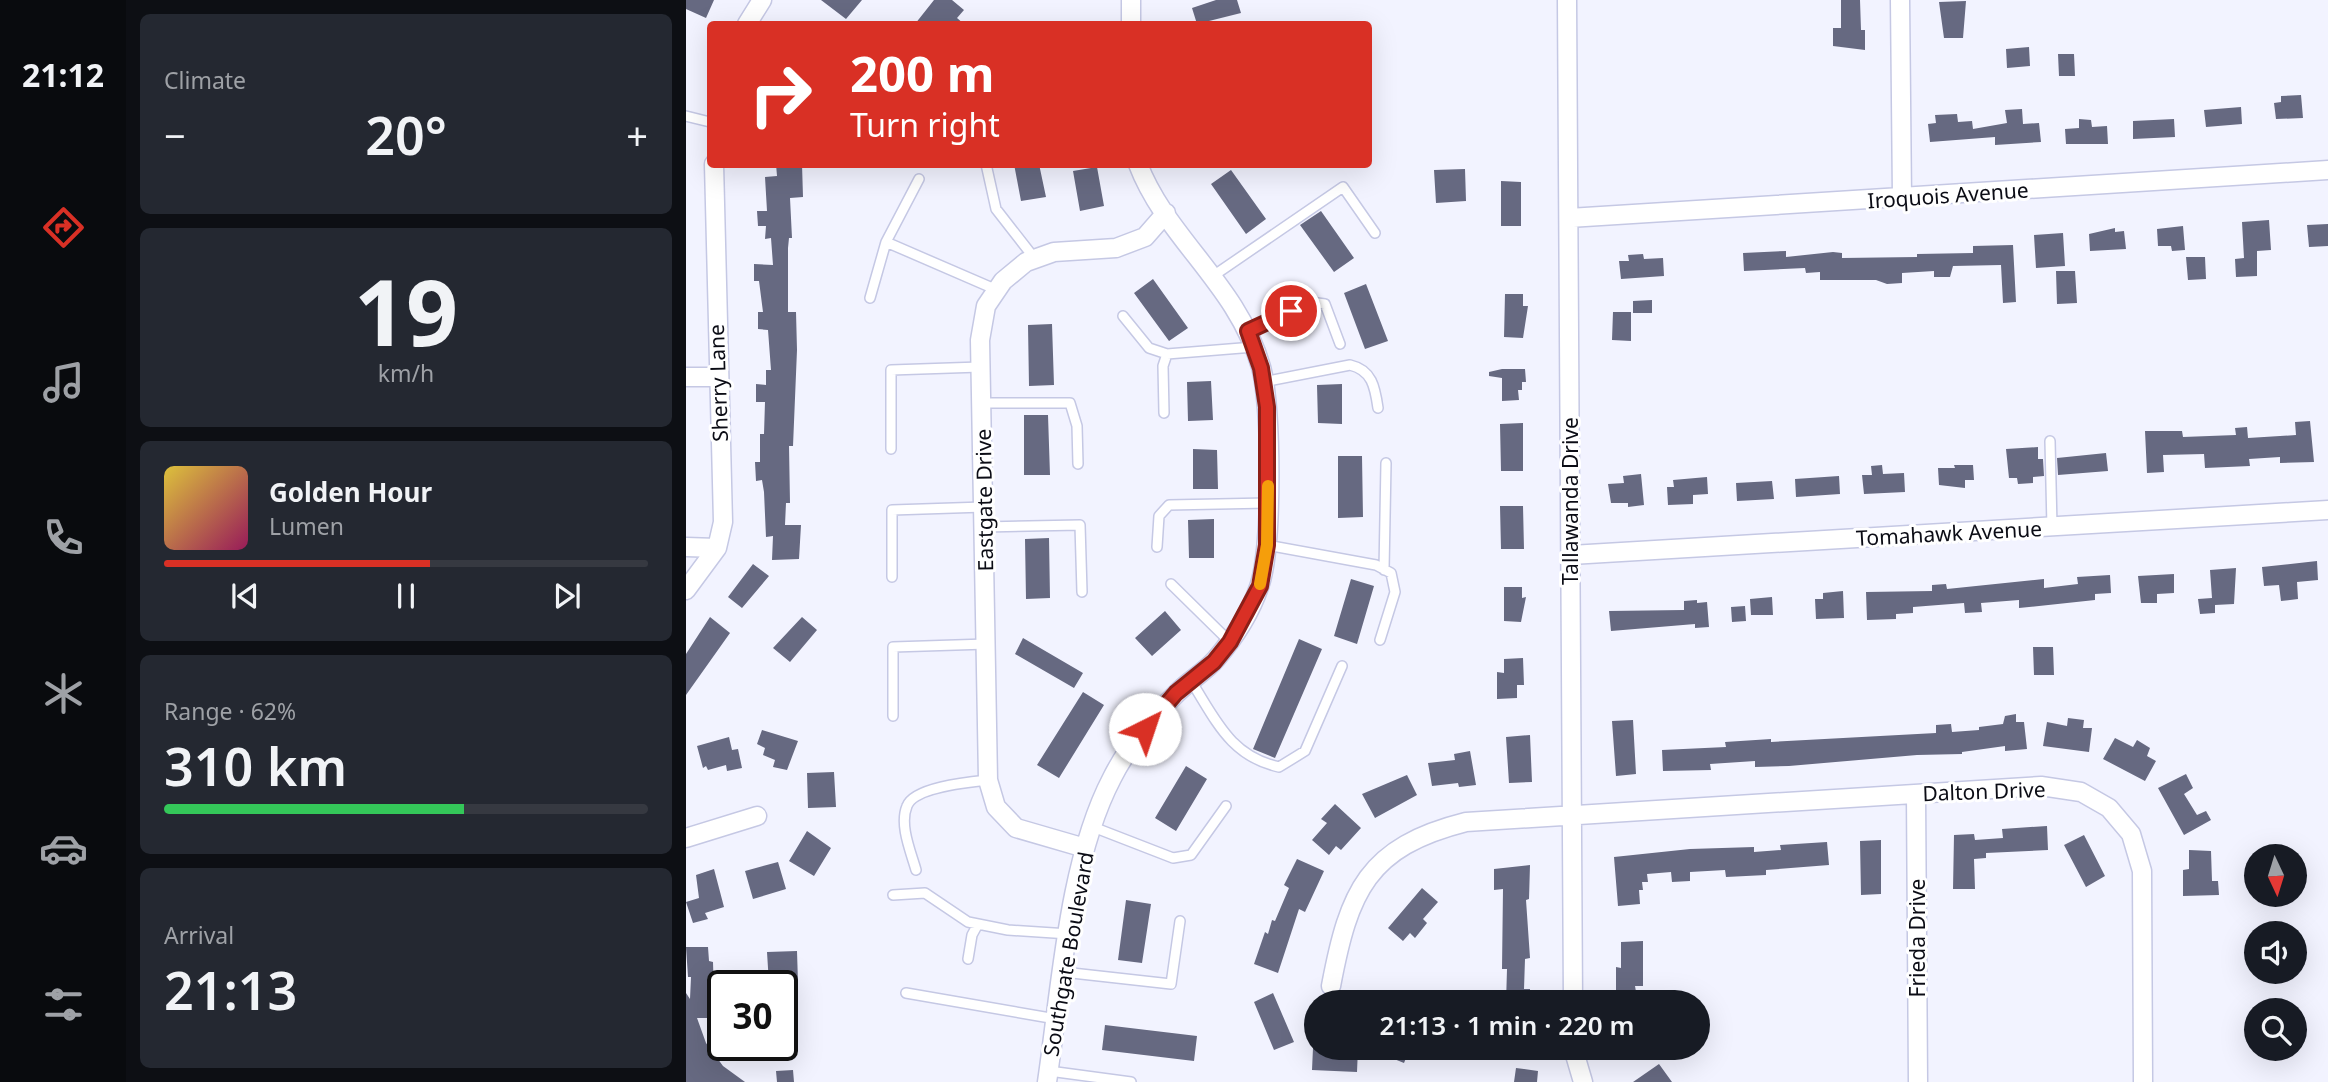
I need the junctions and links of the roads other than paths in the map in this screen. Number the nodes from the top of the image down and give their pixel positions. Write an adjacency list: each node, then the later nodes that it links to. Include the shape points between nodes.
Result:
1 (762, 0): 5 (street)
2 (1131, 0): 6 (street)
3 (1567, 0): 16 (street, Tallawanda Drive)
4 (1900, 0): 14 (street)
5 (749, 21)
6 (1131, 21)
7 (686, 116): 8 (lane)
8 (707, 121)
9 (714, 168): 29 (street, Sherry Lane)
10 (987, 168): 19 (lane, via 996,209)
11 (1140, 168): 15 (street, Southgate Boulevard)
12 (2328, 170): 14 (street, Iroquois Avenue)
13 (919, 179): 18 (lane)
14 (1902, 198): 16 (street, Iroquois Avenue)
15 (1166, 213): 19 (street, Eastgate Drive, via 1145,237 1116,248 1054,252); 20 (street, Southgate Boulevard)
16 (1569, 218): 47 (street, Tallawanda Drive)
17 (1375, 233): 20 (lane, via 1343,187)
18 (886, 242): 21 (lane); 22 (lane)
19 (1035, 259): 21 (street, Eastgate Drive)
20 (1213, 276): 24 (street, Southgate Boulevard)
21 (997, 290): 27 (street, Eastgate Drive, via 986,306)
22 (870, 298)
23 (1123, 316): 26 (lane, via 1149,348)
24 (1251, 339): 25 (lane, via 1310,302 1325,303); 26 (lane); 30 (street, Southgate Boulevard)
25 (1340, 344)
26 (1167, 354): 33 (lane)
27 (980, 367): 31 (street, Eastgate Drive); 35 (lane, via 891,370)
28 (686, 377): 29 (street)
29 (717, 377): 46 (street, Sherry Lane, via 723,522)
30 (1263, 382): 32 (lane, via 1350,365 1363,368 1371,379); 38 (street, Southgate Boulevard)
31 (981, 403): 37 (lane, via 1070,404 1077,426); 39 (street, Eastgate Drive)
32 (1378, 408)
33 (1164, 413)
34 (2050, 441): 42 (lane)
35 (891, 449)
36 (1386, 463): 48 (lane)
37 (1079, 464)
38 (1268, 503): 43 (street, Southgate Boulevard); 45 (lane, via 1168,505 1159,516)
39 (984, 507): 41 (street, Eastgate Drive); 49 (lane, via 892,510)
40 (2328, 510): 42 (street, Tomahawk Avenue)
41 (984, 527): 52 (lane, via 1080,525); 55 (street, Eastgate Drive)
42 (2052, 527): 47 (street, Tomahawk Avenue)
43 (1267, 545): 48 (lane); 54 (street, Southgate Boulevard, via 1260,586)
44 (686, 547): 46 (street)
45 (1157, 547)
46 (717, 548): 51 (street, Sherry Lane)
47 (1571, 555): 63 (street, Tallawanda Drive)
48 (1384, 570): 53 (lane, via 1391,573 1395,592)
49 (892, 577)
50 (1171, 584): 54 (lane)
51 (686, 590)
52 (1082, 592)
53 (1380, 640)
54 (1230, 642): 57 (street, Southgate Boulevard)
55 (987, 644): 58 (lane, via 893,647); 59 (street, Eastgate Drive)
56 (1342, 666): 57 (lane, via 1305,751 1279,766 1259,762 1236,748)
57 (1191, 681): 64 (street, Southgate Boulevard, via 1145,729 1112,778)
58 (893, 716)
59 (988, 780): 66 (street, Eastgate Drive, via 996,807 1016,828); 67 (lane, via 954,784 913,797 906,807 905,828)
60 (1916, 794): 63 (street, Dalton Drive); 82 (street, Frieda Drive); 83 (street, Dalton Drive, via 2041,786 2081,792 2109,808 2131,834 2142,871)
61 (1226, 806): 64 (lane, via 1192,855 1173,858)
62 (757, 816): 65 (street)
63 (1572, 817): 74 (street, Dalton Drive, via 1466,822 1426,832 1386,856 1359,890 1341,930); 75 (street, Tallawanda Drive)
64 (1093, 827): 66 (street, Southgate Boulevard)
65 (686, 838)
66 (1085, 848): 71 (street, Southgate Boulevard)
67 (916, 870)
68 (893, 895): 70 (lane, via 925,892)
69 (1180, 921): 73 (lane, via 1171,984)
70 (978, 924): 71 (lane); 72 (lane)
71 (1069, 934): 73 (street, Southgate Boulevard)
72 (968, 959)
73 (1063, 972): 77 (street, Southgate Boulevard)
74 (1331, 986)
75 (1573, 990)
76 (906, 993): 77 (lane)
77 (1056, 1019): 79 (street, Southgate Boulevard)
78 (1577, 1060): 81 (street)
79 (1048, 1076): 80 (lane)
80 (1131, 1082)
81 (1583, 1082)
82 (1917, 1082)
83 (2143, 1082)

